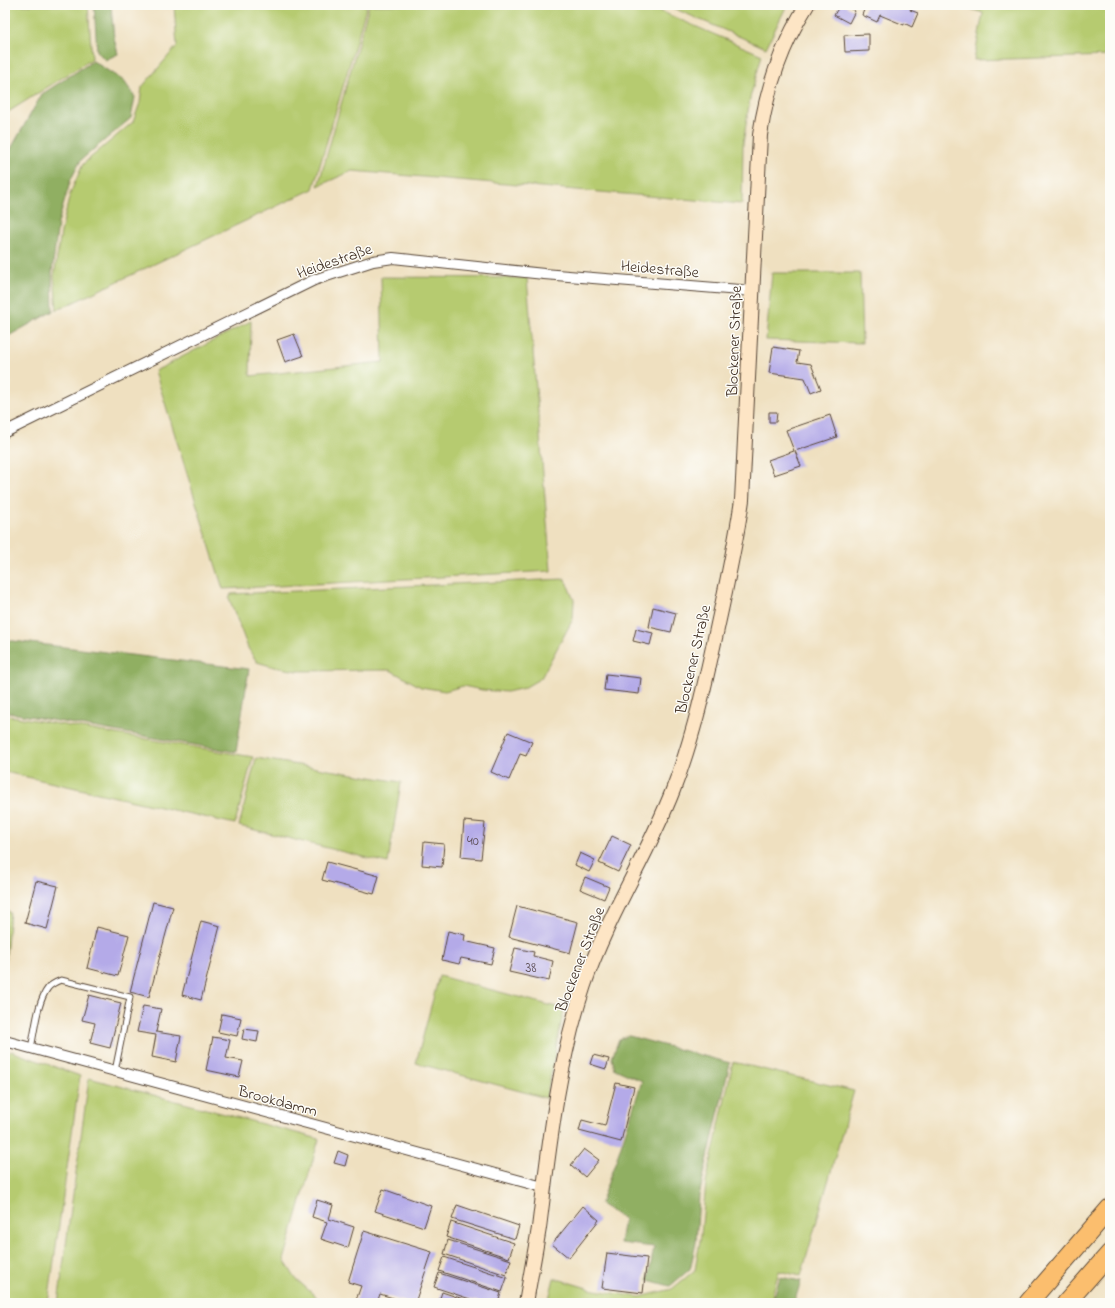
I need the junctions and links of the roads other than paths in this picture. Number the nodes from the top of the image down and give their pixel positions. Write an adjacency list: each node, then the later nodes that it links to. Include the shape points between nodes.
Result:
1 (806, 5): 2 (street, Blockener Straße, via 785,45 764,110 758,164)
2 (752, 291): 3 (street, Heidestraße, via 544,274 393,258 373,261 314,280); 7 (street, Blockener Straße, via 742,500 713,648 692,735 673,791 609,924 583,991 563,1066)
3 (5, 432)
4 (5, 1041): 5 (street, Brookdamm)
5 (31, 1048): 6 (street, Brookdamm); 6 (lane, via 41,1003 54,983 60,980 130,997)
6 (115, 1071): 7 (street, Brookdamm)
7 (543, 1187): 10 (street, Blockener Straße)
8 (1110, 1208): 11 (highway)
9 (1110, 1253): 12 (highway)
10 (526, 1303)
11 (1028, 1303)
12 (1066, 1303)

